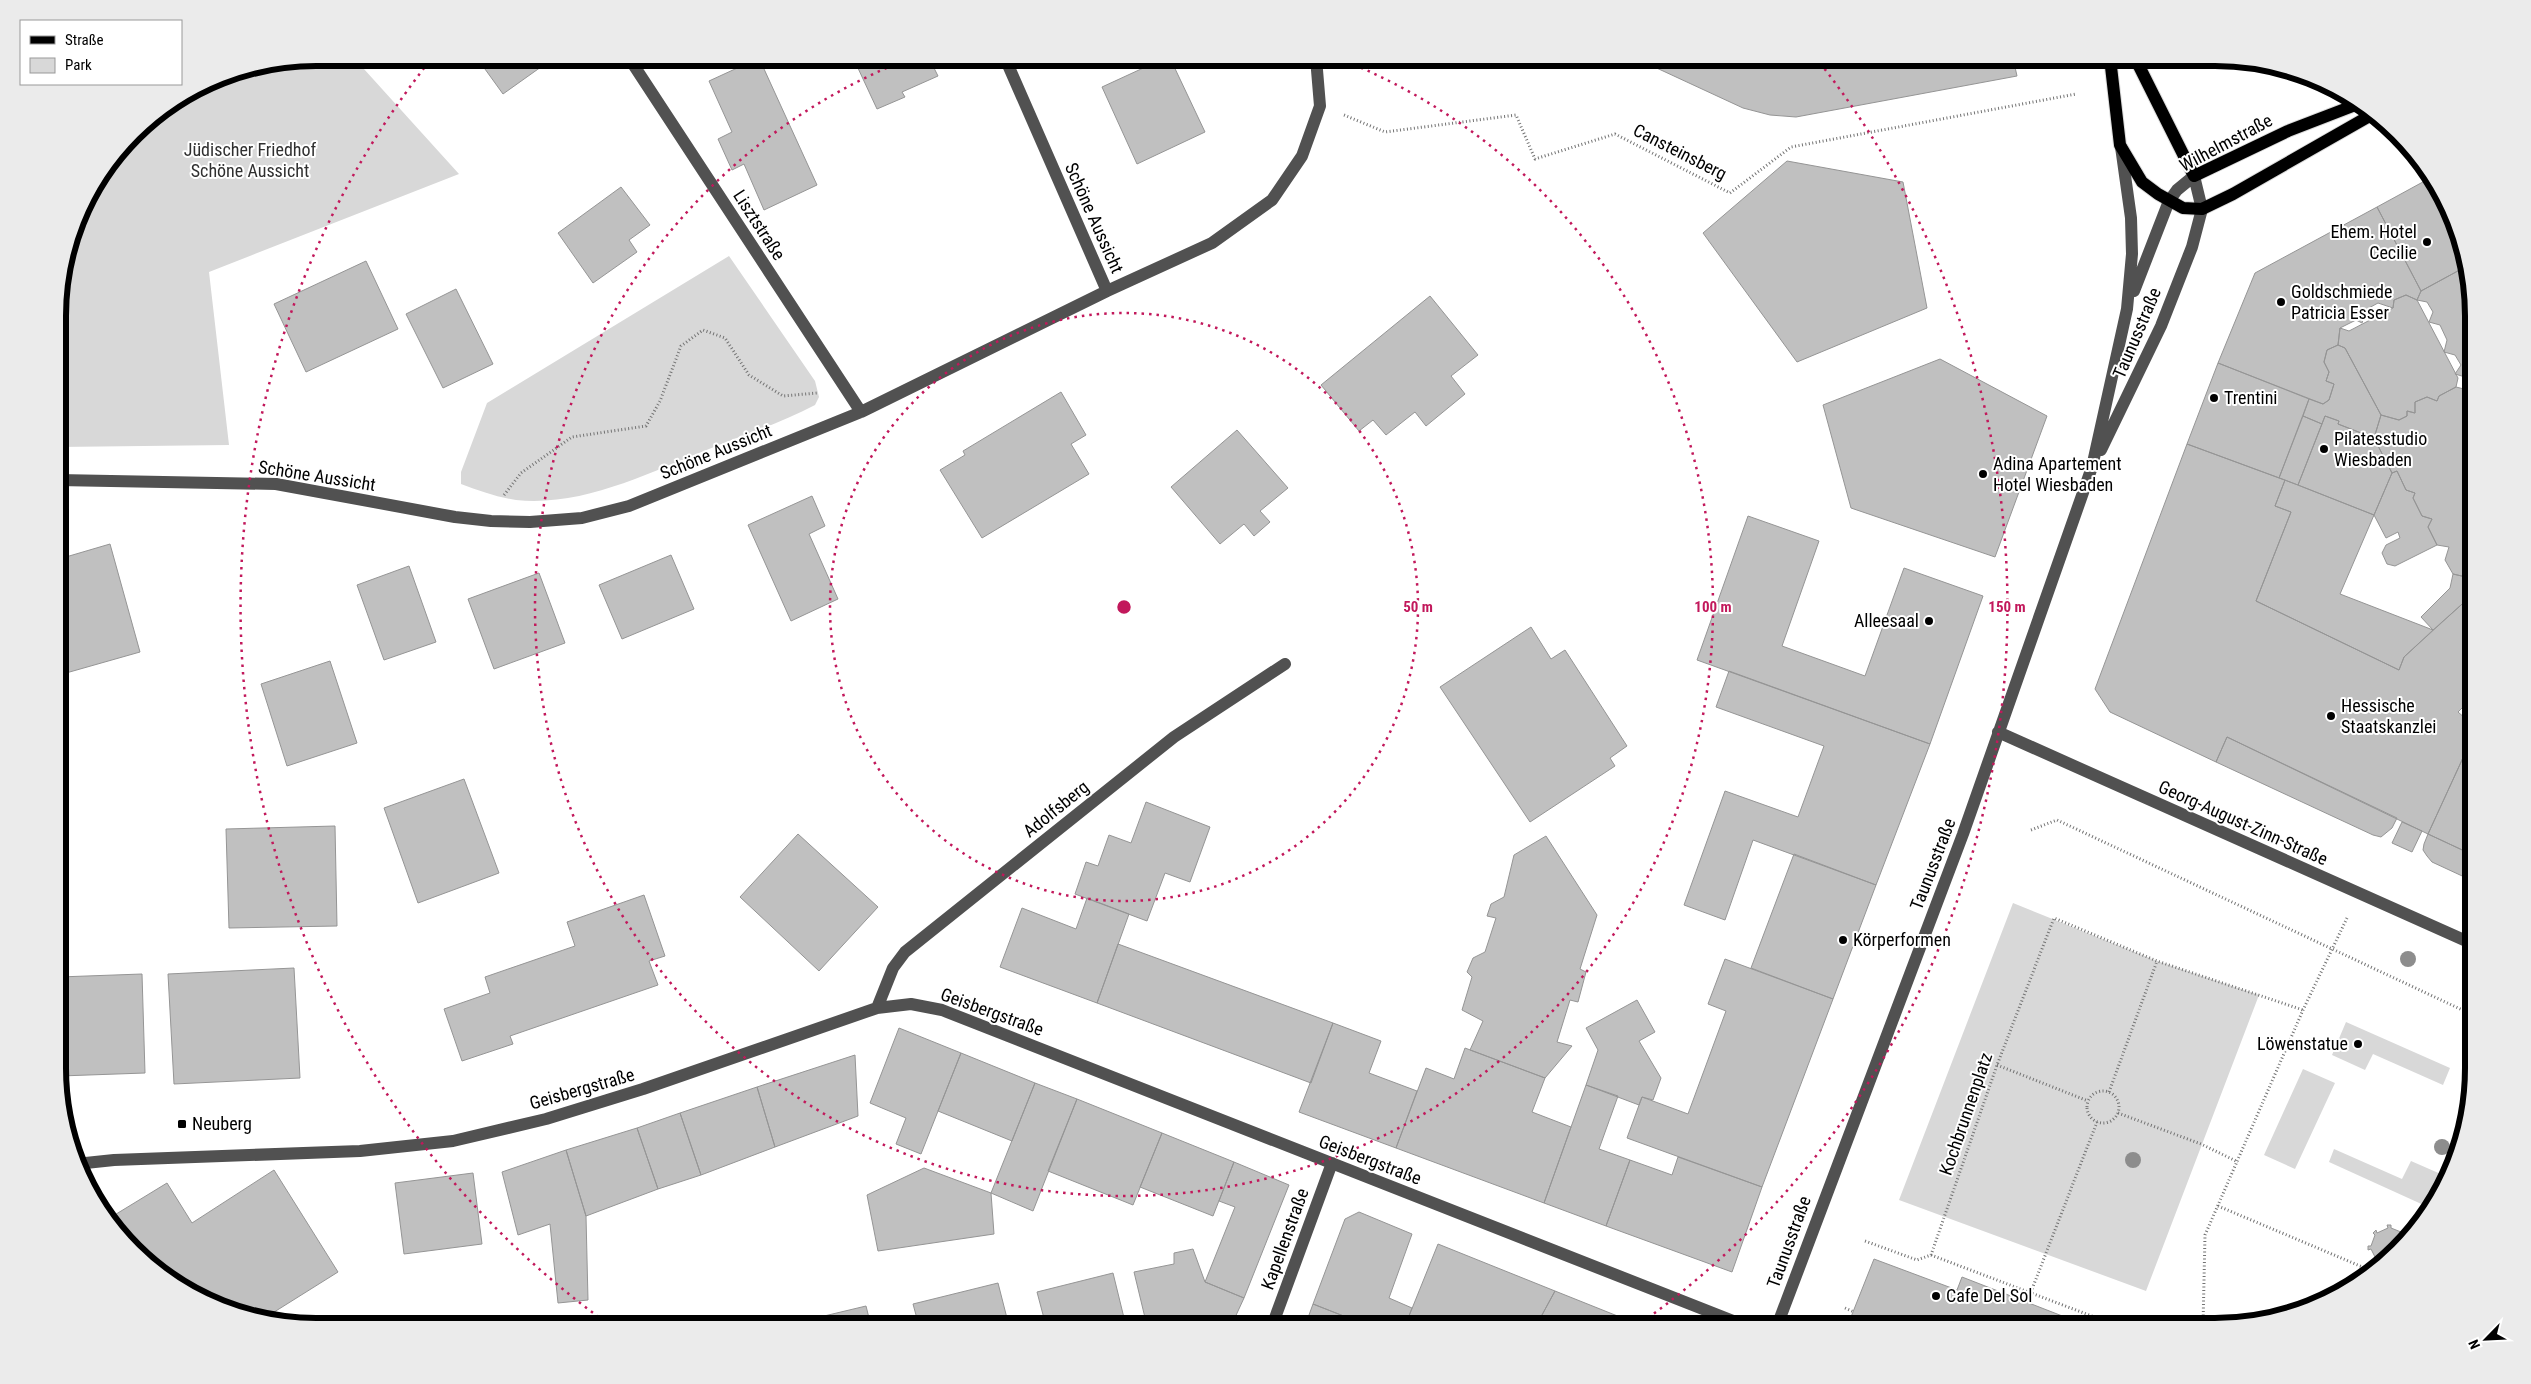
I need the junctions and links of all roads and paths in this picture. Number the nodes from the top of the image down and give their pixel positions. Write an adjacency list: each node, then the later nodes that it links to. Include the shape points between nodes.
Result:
1 (634, 66): 16 (street, Lisztstraße)
2 (1008, 66): 14 (street, Schöne Aussicht)
3 (1317, 66): 7 (street)
4 (2111, 66): 10 (main road)
5 (2139, 66): 11 (main road)
6 (2076, 94): 7 (path, Cansteinsberg, via 1791,146 1730,193 1615,134 1535,159 1516,115 1385,132)
7 (1320, 106): 14 (street, via 1302,156 1272,200 1212,243)
8 (2351, 107): 11 (main road, Wilhelmstraße, via 2288,131)
9 (2367, 118): 13 (main road)
10 (2120, 145): 12 (main road, via 2142,182); 15 (street, via 2132,254)
11 (2194, 176): 12 (street, Wilhelmstraße); 13 (street)
12 (2169, 201): 13 (main road, via 2183,208); 15 (street, Wilhelmstraße)
13 (2202, 209): 18 (street, Taunusstraße, via 2192,247 2161,326)
14 (1106, 291): 17 (street, Schöne Aussicht)
15 (2127, 309): 18 (street, Taunusstraße)
16 (847, 391): 17 (street, Lisztstraße); 20 (path, via 783,396 749,375 725,338 703,330 681,346 660,402 646,426 572,437 522,472 501,499)
17 (861, 412): 20 (street, Schöne Aussicht, via 629,506 582,518)
18 (2092, 467): 22 (street, Taunusstraße)
19 (66, 480): 20 (street, Schöne Aussicht, via 276,484 455,518)
20 (491, 521)
21 (1285, 664): 28 (street, Adolfsberg, via 1174,737 905,952 893,968)
22 (1998, 732): 25 (street, Georg-August-Zinn-Straße); 49 (street, Taunusstraße, via 1963,834)
23 (2031, 830): 26 (path, via 2057,820)
24 (2347, 918): 26 (path)
25 (2465, 940)
26 (2333, 947): 29 (path); 30 (path)
27 (2157, 962): 29 (path); 31 (path, Kochbrunnenplatz, via 2054,918); 32 (path)
28 (877, 1008): 37 (street, Geisbergstraße, via 643,1089 546,1119 453,1140 360,1151); 38 (street, Geisbergstraße, via 911,1004 942,1010)
29 (2303, 1010): 36 (path)
30 (2465, 1010)
31 (1997, 1066): 33 (path); 41 (path, Kochbrunnenplatz)
32 (2109, 1092): 33 (path, via 2100,1090); 34 (path, via 2119,1105)
33 (2088, 1101): 35 (path, via 2086,1109 2090,1118)
34 (2118, 1113): 35 (path, via 2112,1120); 36 (path, via 2201,1144)
35 (2097, 1122): 43 (path)
36 (2238, 1162): 39 (path)
37 (85, 1163)
38 (1332, 1163): 47 (street, Kapellenstraße); 48 (street, Geisbergstraße)
39 (2218, 1206): 42 (path); 51 (path, via 2206,1234)
40 (1865, 1241): 41 (path, via 1917,1260)
41 (1931, 1255): 43 (path)
42 (2365, 1268)
43 (2030, 1293): 44 (path); 50 (path)
44 (2027, 1302)
45 (1845, 1308): 46 (path)
46 (1854, 1312)
47 (1275, 1318)
48 (1726, 1318)
49 (1780, 1318)
50 (2097, 1318)
51 (2203, 1318)

